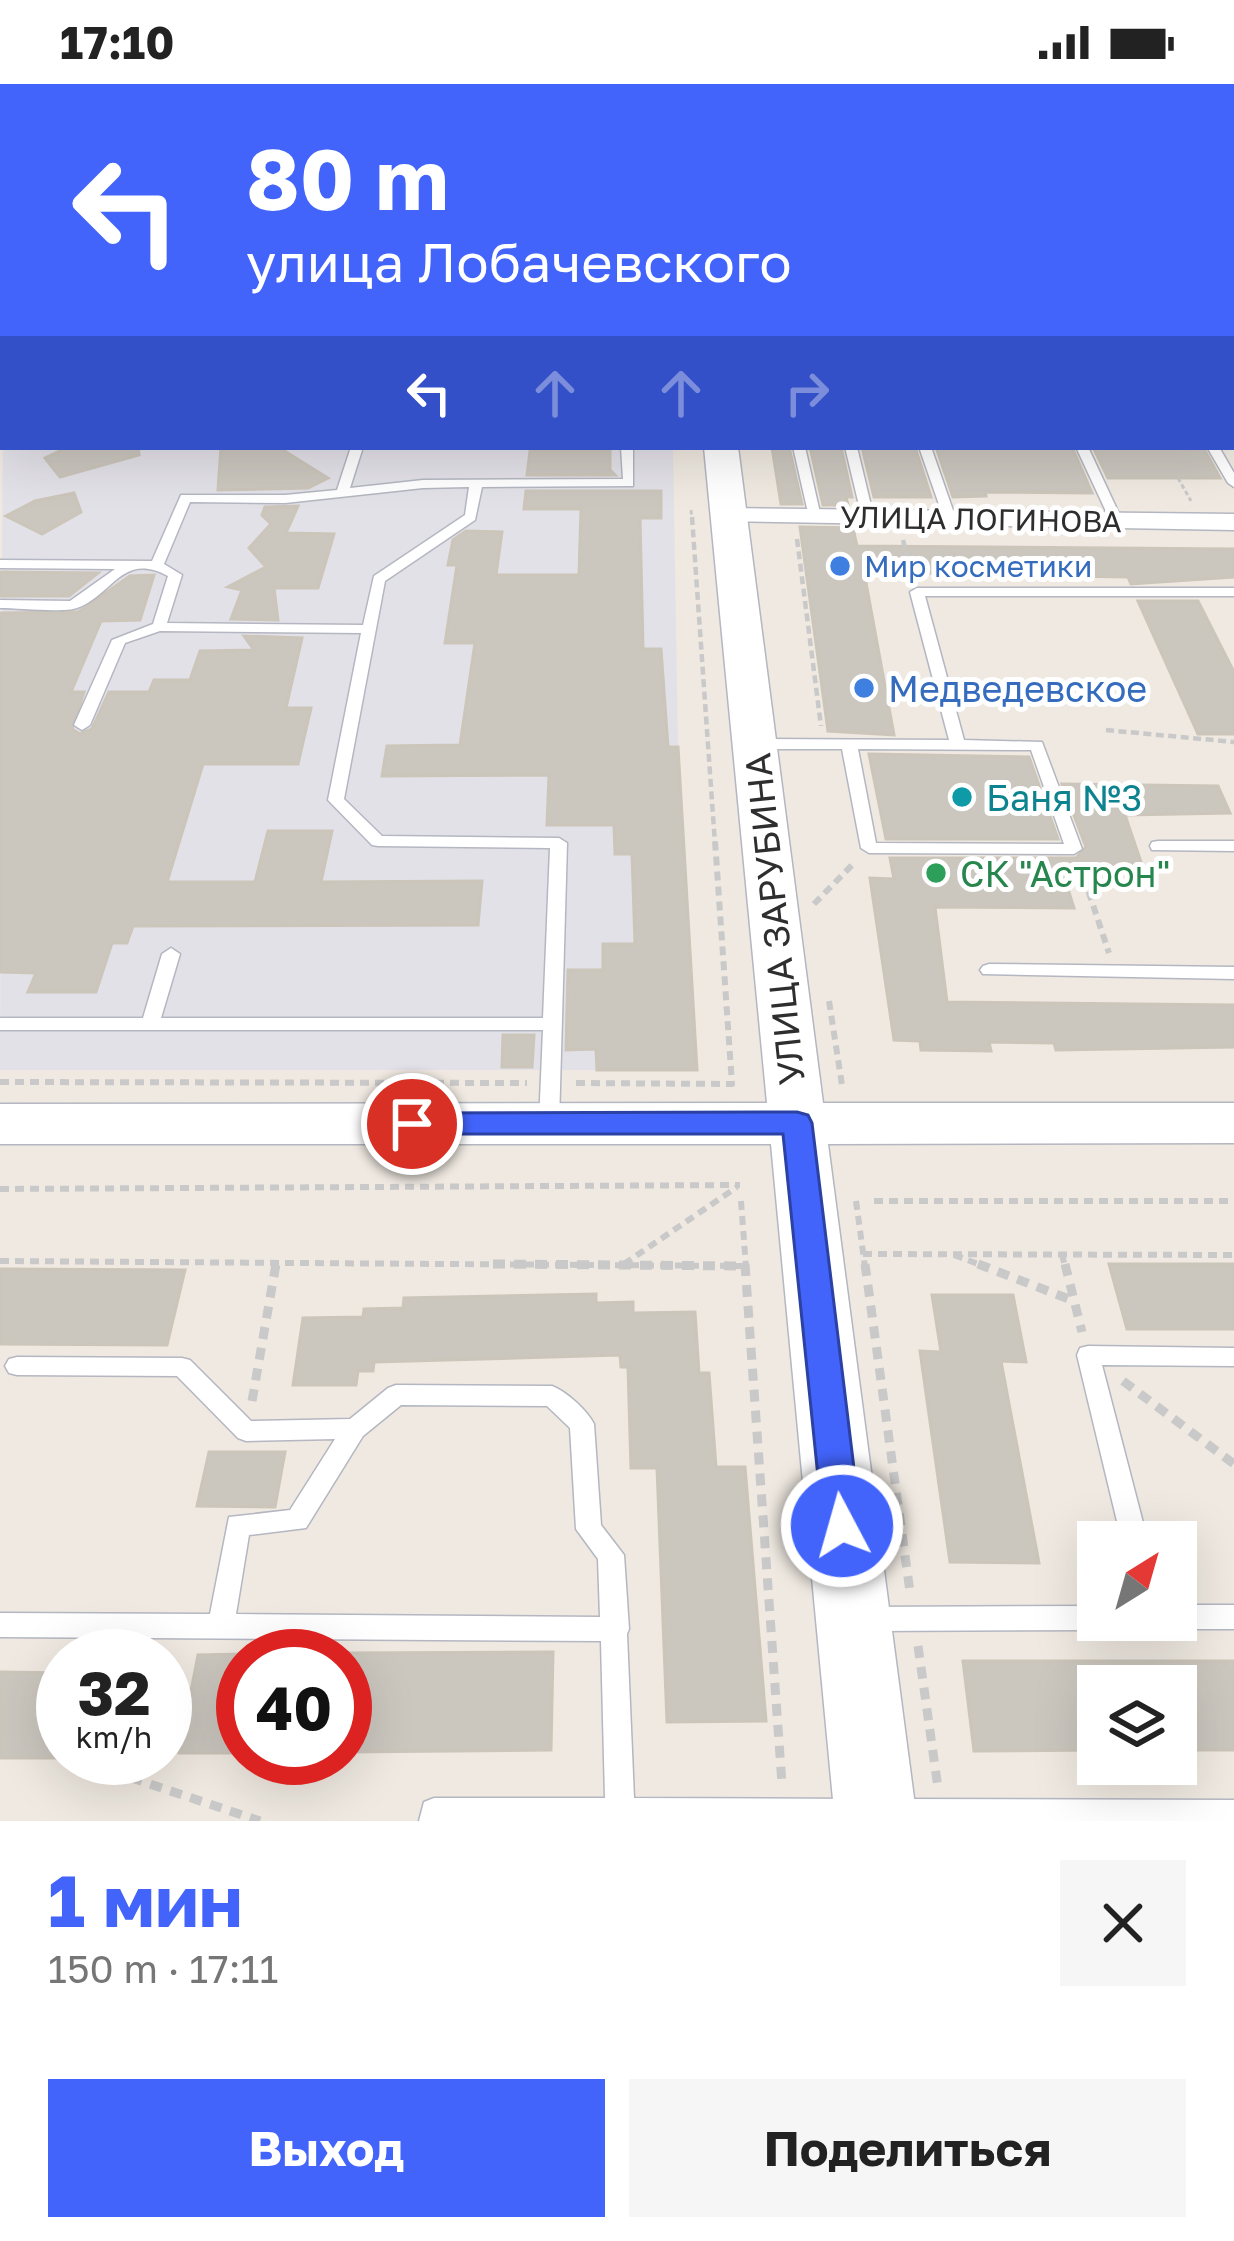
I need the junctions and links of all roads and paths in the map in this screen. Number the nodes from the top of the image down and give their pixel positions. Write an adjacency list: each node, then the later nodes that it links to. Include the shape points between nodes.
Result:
1 (356, 450): 12 (lane)
2 (627, 450): 11 (lane, via 629,483)
3 (720, 450): 13 (street, УЛИЦА ЗАРУБИНА)
4 (800, 450): 15 (lane)
5 (852, 450): 16 (lane)
6 (926, 450): 17 (lane)
7 (1083, 450): 18 (lane)
8 (1215, 450): 9 (lane)
9 (1232, 475)
10 (1178, 478): 14 (path)
11 (476, 483): 12 (lane); 29 (lane, via 471,517 379,579)
12 (344, 490): 24 (lane, via 285,500 185,498)
13 (709, 505): 15 (street, УЛИЦА ЛОГИНОВА); 34 (street, УЛИЦА ЗАРУБИНА); 50 (path, via 732,1084)
14 (1194, 507)
15 (815, 517): 16 (street, УЛИЦА ЛОГИНОВА)
16 (868, 518): 17 (street, УЛИЦА ЛОГИНОВА)
17 (950, 519): 18 (street, УЛИЦА ЛОГИНОВА)
18 (1116, 520): 19 (street, УЛИЦА ЛОГИНОВА)
19 (1234, 522)
20 (797, 539): 33 (path)
21 (903, 539): 25 (path)
22 (0, 564): 23 (lane)
23 (128, 565): 24 (lane); 27 (lane, via 73,604)
24 (157, 565): 28 (lane, via 176,575)
25 (917, 592): 26 (lane); 36 (lane)
26 (1232, 596)
27 (0, 604)
28 (159, 628): 29 (lane); 30 (lane, via 119,640)
29 (370, 629): 48 (lane, via 336,800 378,841 559,843)
30 (82, 725)
31 (1106, 730): 35 (path)
32 (901, 735): 33 (lane)
33 (828, 737): 34 (lane); 34 (lane); 36 (lane); 39 (lane)
34 (753, 739): 51 (street, УЛИЦА ЗАРУБИНА)
35 (1234, 742)
36 (958, 745): 40 (lane, via 1037,745)
37 (1158, 846): 38 (lane)
38 (1234, 846)
39 (869, 848): 40 (lane); 41 (path)
40 (1074, 849): 44 (path)
41 (814, 904)
42 (171, 955): 47 (lane)
43 (989, 970): 44 (lane)
44 (1114, 971): 45 (lane)
45 (1234, 973)
46 (0, 1024): 47 (lane)
47 (150, 1024): 48 (lane)
48 (553, 1024): 50 (lane)
49 (0, 1082): 50 (path)
50 (550, 1103): 51 (street); 53 (street)
51 (797, 1123): 52 (street); 79 (street, УЛИЦА ЗАРУБИНА)
52 (1234, 1123)
53 (0, 1124)
54 (0, 1189): 65 (path, via 740,1185)
55 (741, 1201): 66 (path)
56 (856, 1201): 59 (path)
57 (874, 1201): 58 (path)
58 (1234, 1201)
59 (863, 1254): 60 (path); 75 (path)
60 (950, 1254): 61 (path); 67 (path)
61 (1062, 1254): 62 (path); 67 (path)
62 (1234, 1255)
63 (0, 1261): 64 (path)
64 (276, 1263): 65 (path); 72 (path)
65 (622, 1265): 66 (path)
66 (744, 1266): 86 (path)
67 (1074, 1300): 68 (path)
68 (1088, 1355): 69 (lane); 73 (path); 74 (lane)
69 (1234, 1357)
70 (17, 1366): 72 (lane, via 182,1367)
71 (355, 1429): 72 (lane); 81 (lane, via 297,1520 238,1525); 82 (lane, via 396,1395 552,1396 582,1424 589,1529 611,1555)
72 (247, 1431)
73 (1234, 1464)
74 (1130, 1521)
75 (913, 1608)
76 (1197, 1617): 77 (lane)
77 (1234, 1617)
78 (1077, 1618): 79 (lane)
79 (853, 1619): 89 (street, УЛИЦА ЗАРУБИНА)
80 (0, 1624): 81 (lane)
81 (221, 1627): 82 (lane)
82 (616, 1629): 87 (lane)
83 (916, 1632): 85 (path)
84 (153, 1785): 90 (path)
85 (939, 1797)
86 (783, 1798)
87 (620, 1813): 89 (lane); 91 (lane, via 434,1812)
88 (1234, 1814): 89 (lane)
89 (875, 1817)
90 (260, 1821)
91 (434, 1821)

